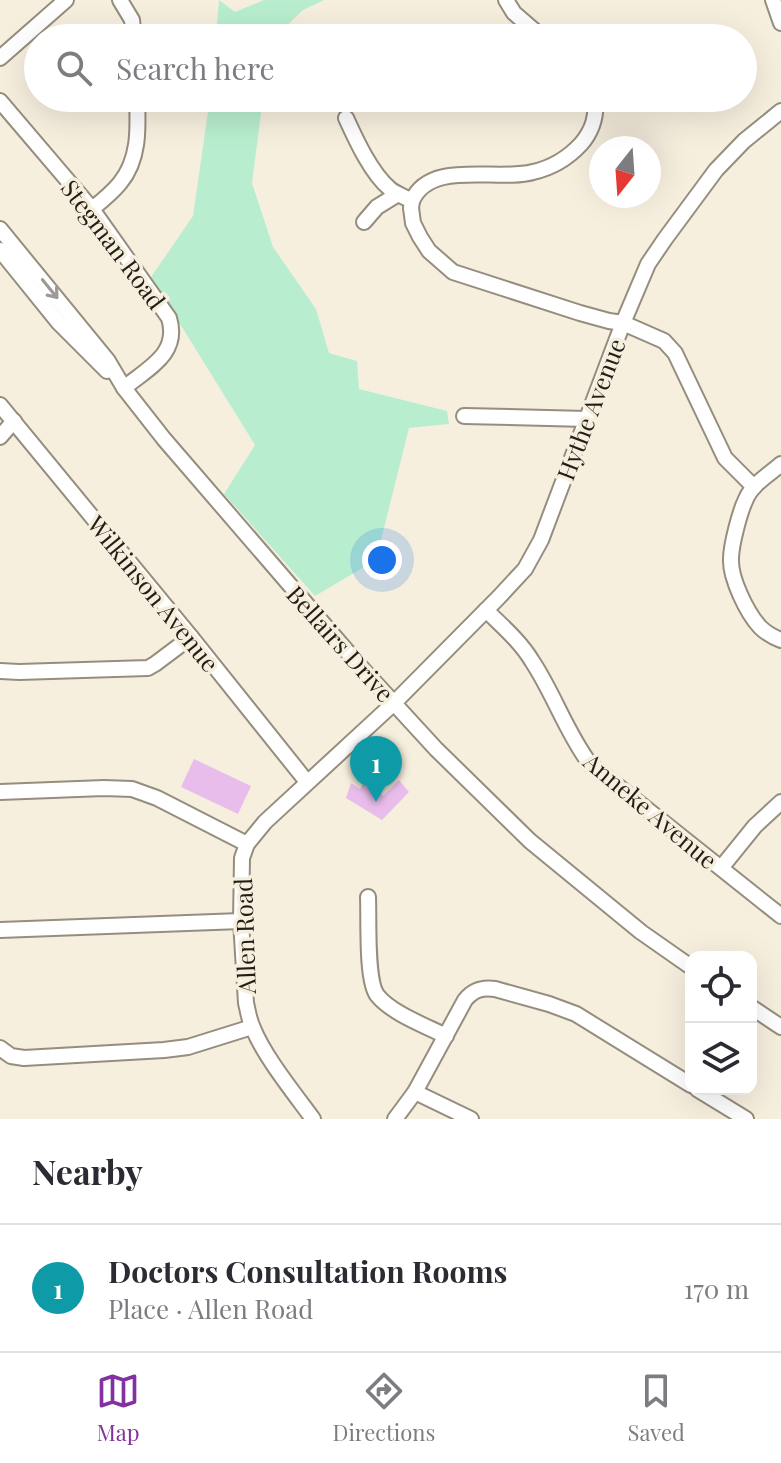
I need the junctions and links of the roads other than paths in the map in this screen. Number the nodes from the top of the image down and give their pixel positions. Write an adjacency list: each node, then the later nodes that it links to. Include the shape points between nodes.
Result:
1 (66, 0): 6 (street)
2 (120, 0): 7 (street)
3 (506, 0): 8 (street)
4 (773, 0): 5 (street)
5 (781, 23)
6 (39, 24)
7 (132, 24)
8 (527, 24)
9 (24, 37): 10 (street)
10 (0, 58)
11 (0, 101): 18 (street, Stegman Road)
12 (781, 111): 22 (street, Hythe Avenue, via 716,170 648,264)
13 (137, 112): 18 (street, via 130,167)
14 (596, 112): 17 (street, via 580,145 547,168 434,179)
15 (346, 118): 16 (street, via 378,176)
16 (398, 194): 17 (street); 19 (street)
17 (412, 201): 22 (street, via 420,237 453,272)
18 (92, 209): 23 (street, Stegman Road, via 171,324 167,352)
19 (364, 222)
20 (0, 229): 23 (street, one-way to 23)
21 (0, 250): 23 (street, via 59,323)
22 (623, 323): 26 (street, Hythe Avenue); 30 (street, via 664,341 675,353 725,458)
23 (124, 388): 35 (street, Bellairs Drive)
24 (0, 405): 27 (street, Wilkinson Avenue)
25 (464, 416): 26 (street)
26 (587, 419): 31 (street, Hythe Avenue, via 538,548)
27 (14, 421): 28 (street); 32 (street, Wilkinson Avenue)
28 (0, 437)
29 (781, 464): 30 (street)
30 (754, 487): 33 (street, via 743,505 731,568 756,622)
31 (486, 610): 35 (street, Hythe Avenue); 40 (street, Anneke Avenue, via 532,660 590,764)
32 (191, 637): 34 (street, via 148,668); 36 (street, Wilkinson Avenue)
33 (781, 640)
34 (0, 671)
35 (394, 703): 36 (street, Allen Road); 45 (street, Bellairs Drive, via 530,841)
36 (307, 782): 39 (street, Allen Road)
37 (0, 792): 39 (street, via 132,789)
38 (781, 802): 40 (street)
39 (247, 844): 43 (street, Allen Road)
40 (721, 868): 42 (street, Anneke Avenue)
41 (368, 897): 49 (street, via 375,991 395,1010)
42 (781, 916)
43 (241, 921): 44 (street); 47 (street, Allen Road)
44 (0, 930)
45 (685, 963)
46 (757, 1011): 48 (street)
47 (252, 1027): 50 (street, via 164,1050 24,1058); 54 (street, Allen Road)
48 (781, 1027)
49 (446, 1036): 51 (street, via 471,994 495,989 576,1014); 52 (street)
50 (0, 1048)
51 (685, 1081)
52 (415, 1092): 55 (street); 56 (street)
53 (707, 1095): 57 (street)
54 (313, 1119)
55 (395, 1119)
56 (471, 1119)
57 (746, 1119)

